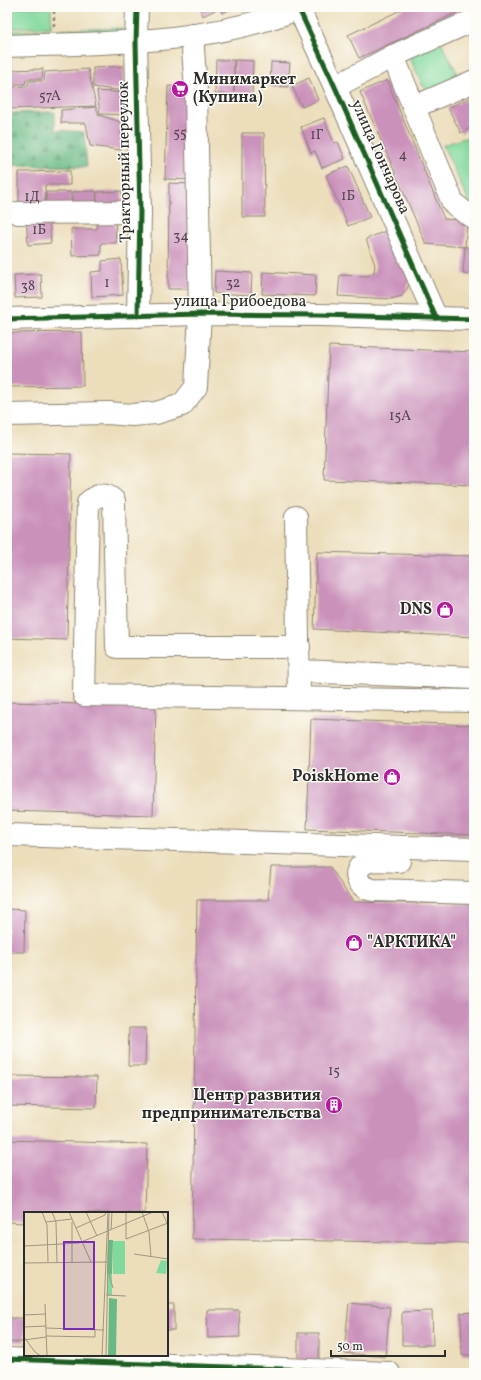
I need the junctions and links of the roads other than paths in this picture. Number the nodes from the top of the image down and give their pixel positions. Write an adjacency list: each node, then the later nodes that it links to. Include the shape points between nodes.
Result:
1 (137, 7): 5 (street, Тракторный переулок)
2 (299, 7): 4 (street, via 251,25); 9 (street, улица Гончарова)
3 (474, 20): 7 (street)
4 (192, 35): 5 (street); 14 (street, via 196,90)
5 (136, 42): 6 (street); 11 (street, Тракторный переулок)
6 (7, 46)
7 (393, 56): 9 (street); 10 (street)
8 (474, 81): 10 (street)
9 (335, 87): 16 (street, улица Гончарова)
10 (414, 107): 13 (street, via 454,203)
11 (140, 212): 12 (street, Тракторный переулок); 15 (street, Тракторный переулок)
12 (18, 213)
13 (474, 218)
14 (200, 314): 15 (street, улица Грибоедова); 16 (street, улица Грибоедова); 19 (street, via 196,388 182,404 156,413 132,415)
15 (138, 316): 17 (street, улица Грибоедова)
16 (436, 318): 18 (street, улица Грибоедова)
17 (7, 319)
18 (474, 319)
19 (7, 414)
20 (296, 517): 21 (street)
21 (298, 647): 22 (street); 24 (street, via 117,647 114,501 110,496 104,495 94,496 88,503 84,695)
22 (299, 671): 23 (street); 24 (street)
23 (474, 678)
24 (298, 698): 25 (street)
25 (474, 701)
26 (7, 835): 27 (street)
27 (474, 849)
28 (474, 864): 29 (street, via 370,860 360,866 357,874 359,884 365,889)
29 (474, 893)
30 (7, 1359): 31 (street)
31 (389, 1373)

